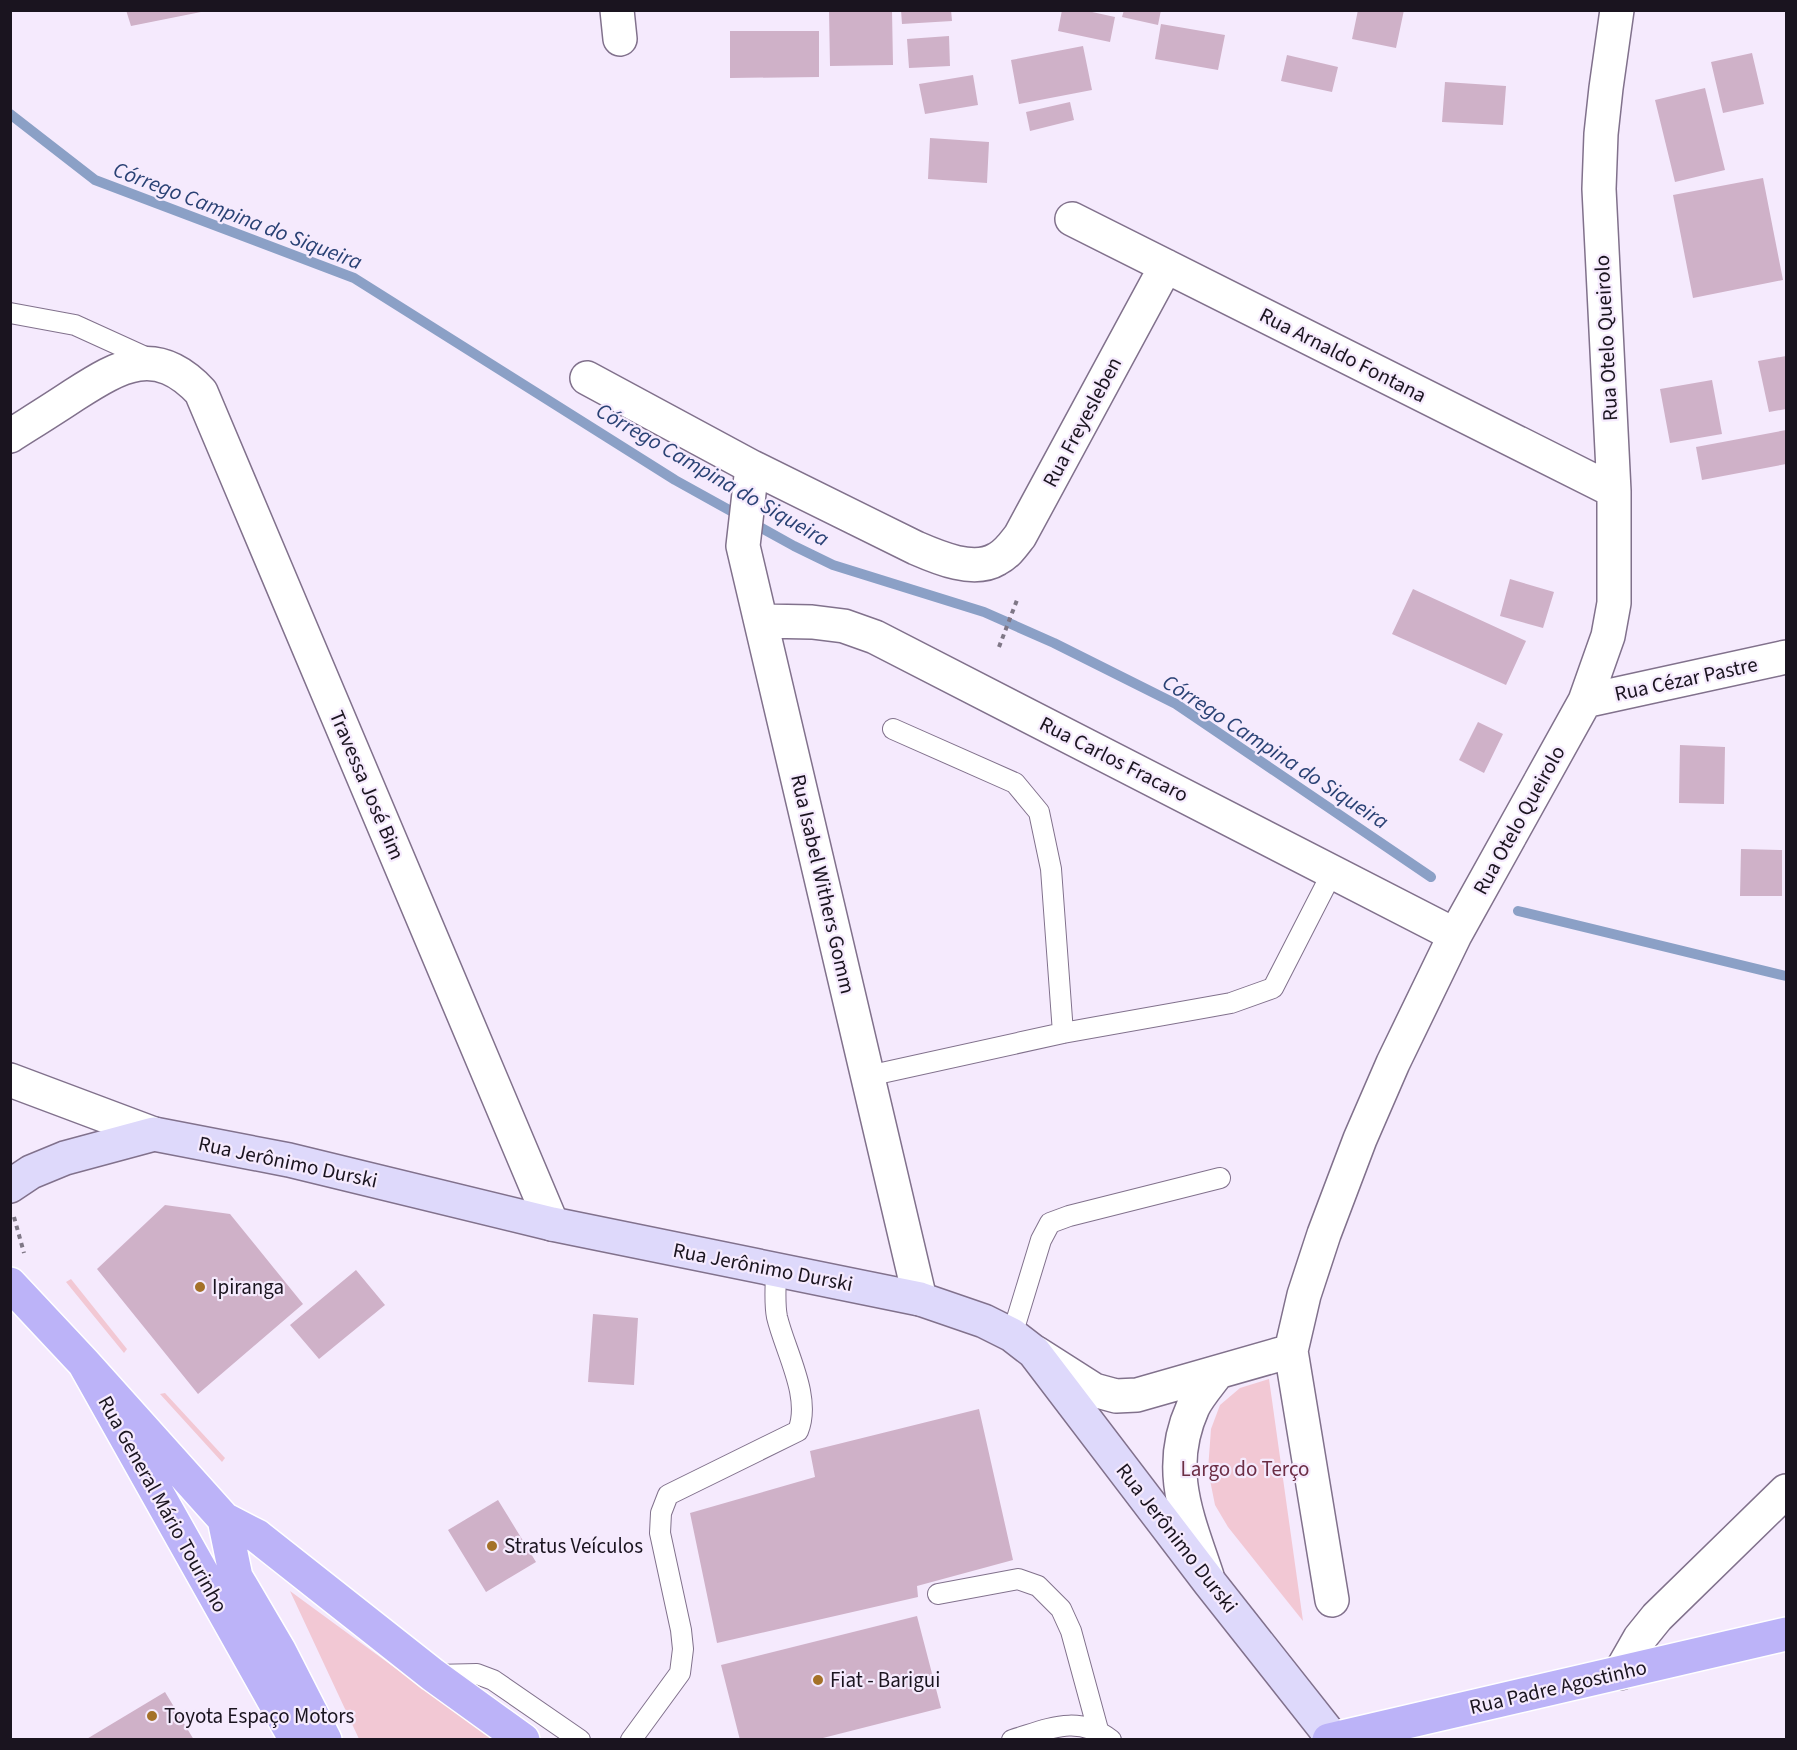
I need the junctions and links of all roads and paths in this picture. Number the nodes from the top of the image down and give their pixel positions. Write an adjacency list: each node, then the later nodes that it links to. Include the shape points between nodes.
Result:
1 (1617, 10): 9 (street, Rua Otelo Queirolo, via 1599,189)
2 (1072, 219): 3 (street, Rua Arnaldo Fontana)
3 (1166, 266): 8 (street, Rua Freyesleben, via 1020,536 997,560 983,564 937,557); 9 (street, Rua Arnaldo Fontana)
4 (10, 314): 5 (lane, via 75,325)
5 (161, 364): 7 (street, via 130,364 106,374); 24 (street, Travessa José Bim, via 187,377 201,392)
6 (587, 378): 8 (street)
7 (10, 436)
8 (750, 481): 11 (street, Rua Isabel Withers Gomm, via 743,546)
9 (1614, 491): 14 (street, Rua Otelo Queirolo, via 1614,603 1608,636)
10 (1017, 600): 12 (path)
11 (761, 621): 16 (street, Rua Carlos Fracaro, via 844,626 875,638); 19 (street, Rua Isabel Withers Gomm)
12 (999, 647)
13 (1786, 657): 14 (street, Rua Cézar Pastre)
14 (1584, 701): 17 (street, Rua Otelo Queirolo)
15 (893, 729): 18 (lane, via 1014,783 1039,812 1051,869)
16 (1333, 871): 17 (street, Rua Carlos Fracaro); 18 (lane, via 1273,988 1231,1003)
17 (1455, 935): 29 (street, Rua Otelo Queirolo, via 1360,1139 1304,1295)
18 (1063, 1033): 19 (lane)
19 (868, 1076): 27 (street, Rua Isabel Withers Gomm)
20 (10, 1080): 21 (street)
21 (154, 1134): 23 (street, Rua Jerônimo Durski, via 65,1158); 24 (street, Rua Jerônimo Durski, via 289,1160)
22 (1220, 1178): 28 (lane, via 1050,1223 1041,1240)
23 (10, 1186)
24 (552, 1224): 25 (street, Rua Jerônimo Durski)
25 (776, 1270): 27 (street, Rua Jerônimo Durski); 46 (lane, via 777,1316 803,1404 803,1420 798,1431 668,1495 660,1533 684,1649 680,1673)
26 (10, 1284): 30 (main road, Rua General Mário Tourinho)
27 (920, 1299): 28 (street, Rua Jerônimo Durski, via 957,1311)
28 (1023, 1343): 31 (street, via 1094,1389 1116,1396 1137,1395); 34 (street, Rua Jerônimo Durski)
29 (1292, 1351): 31 (street); 36 (street, Rua Otelo Queirolo)
30 (84, 1364): 33 (main road); 42 (main road, Rua General Mário Tourinho)
31 (1217, 1373): 34 (street, via 1194,1405 1182,1439 1179,1473 1185,1510)
32 (1786, 1491): 38 (street, via 1658,1617)
33 (224, 1519): 39 (main road, via 257,1536); 43 (main road, via 236,1577)
34 (1210, 1583): 41 (street, Rua Jerônimo Durski)
35 (938, 1594): 40 (lane, via 1018,1579 1038,1586 1061,1609 1071,1631)
36 (1332, 1600)
37 (1786, 1634): 38 (main road, Rua Padre Agostinho)
38 (1620, 1672): 41 (main road, Rua Padre Agostinho)
39 (433, 1675): 44 (main road); 45 (lane, via 477,1674 493,1680)
40 (1104, 1735): 47 (lane, via 1079,1724)
41 (1332, 1739)
42 (296, 1740)
43 (325, 1740)
44 (523, 1740)
45 (580, 1740)
46 (631, 1740)
47 (1012, 1740)

